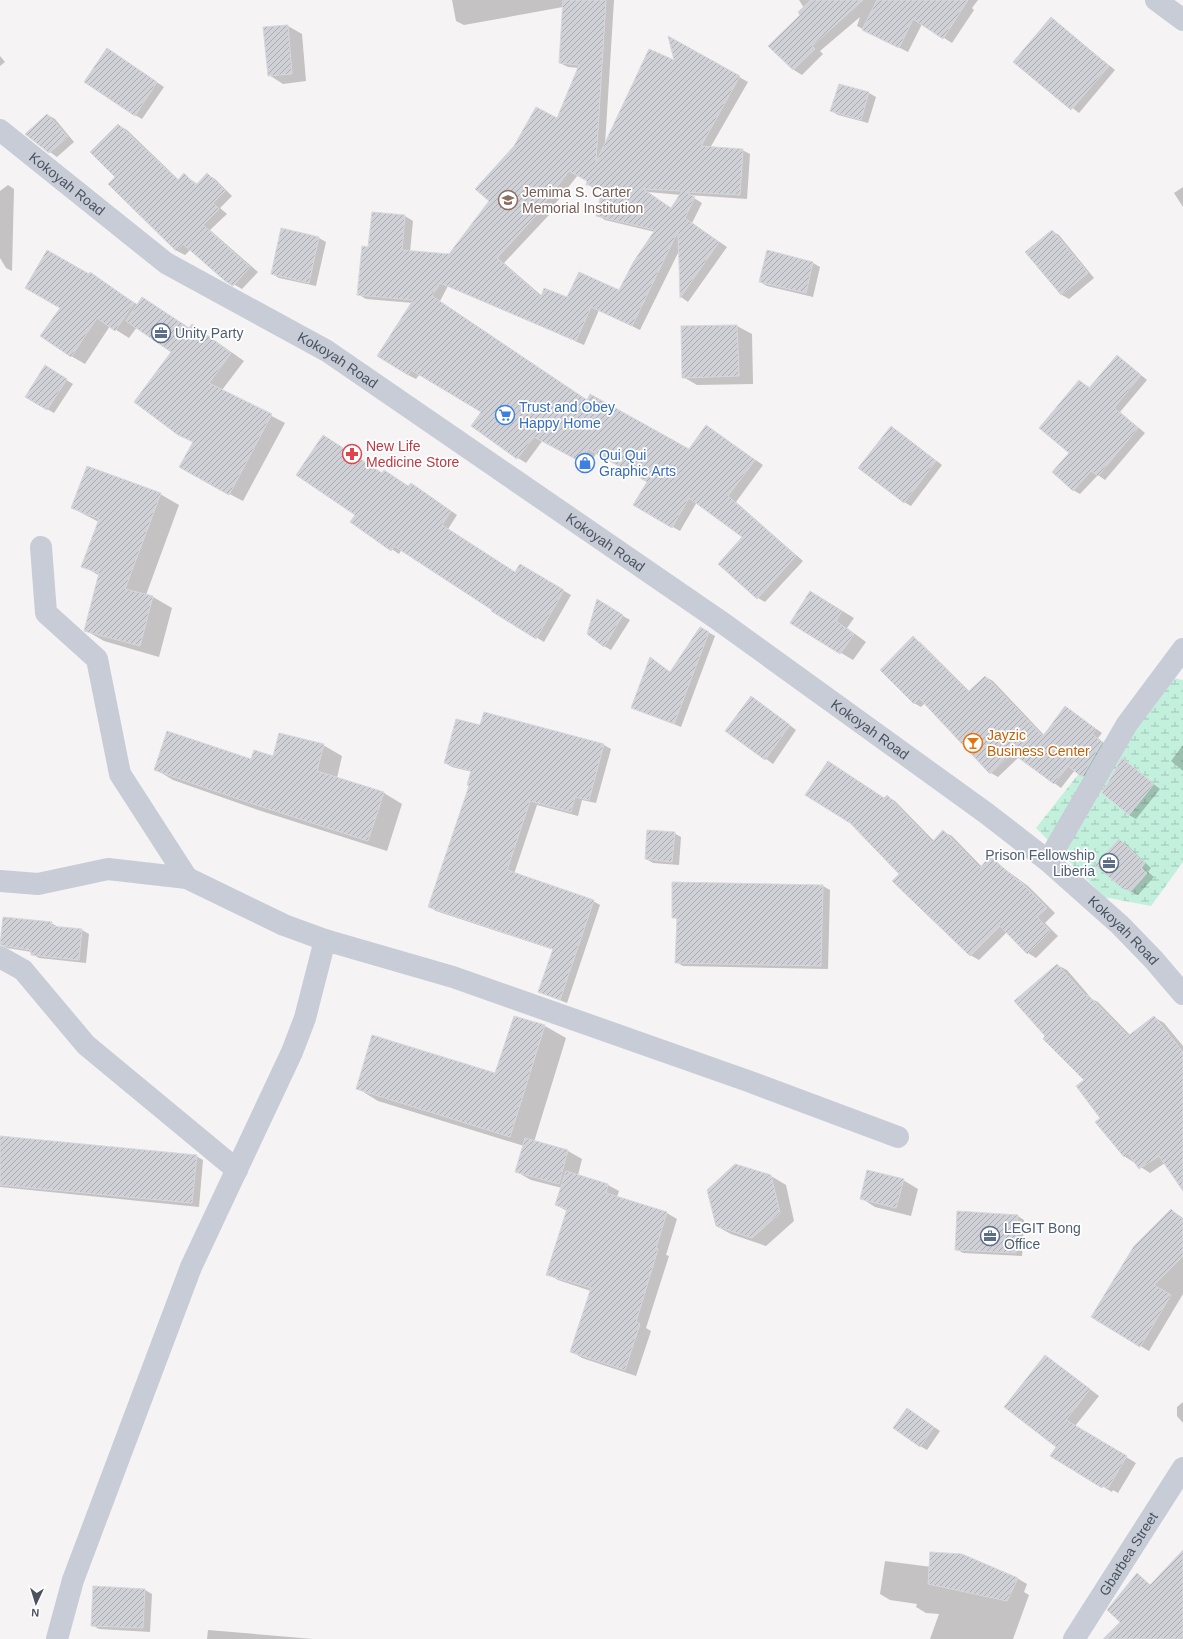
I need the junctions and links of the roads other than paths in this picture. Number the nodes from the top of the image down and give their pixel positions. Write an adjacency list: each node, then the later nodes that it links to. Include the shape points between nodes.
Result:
1 (1156, 0): 2 (street)
2 (1183, 20)
3 (0, 130): 6 (street, Kokoyah Road, via 166,263 327,351 720,621)
4 (40, 547): 7 (street, via 46,613 97,659 120,774)
5 (1183, 649): 6 (street, via 1127,724)
6 (1048, 860): 11 (street, Kokoyah Road, via 1120,925)
7 (187, 878): 8 (street, via 108,869 38,884); 9 (street, via 284,925)
8 (0, 881)
9 (325, 940): 12 (street, via 454,976); 13 (street, via 305,1018 292,1052)
10 (0, 957): 13 (street, via 23,970 86,1045)
11 (1183, 994)
12 (898, 1137)
13 (237, 1170): 15 (street, via 191,1267 73,1580)
14 (1183, 1468): 16 (street, Gbarbea Street)
15 (57, 1639)
16 (1074, 1639)

